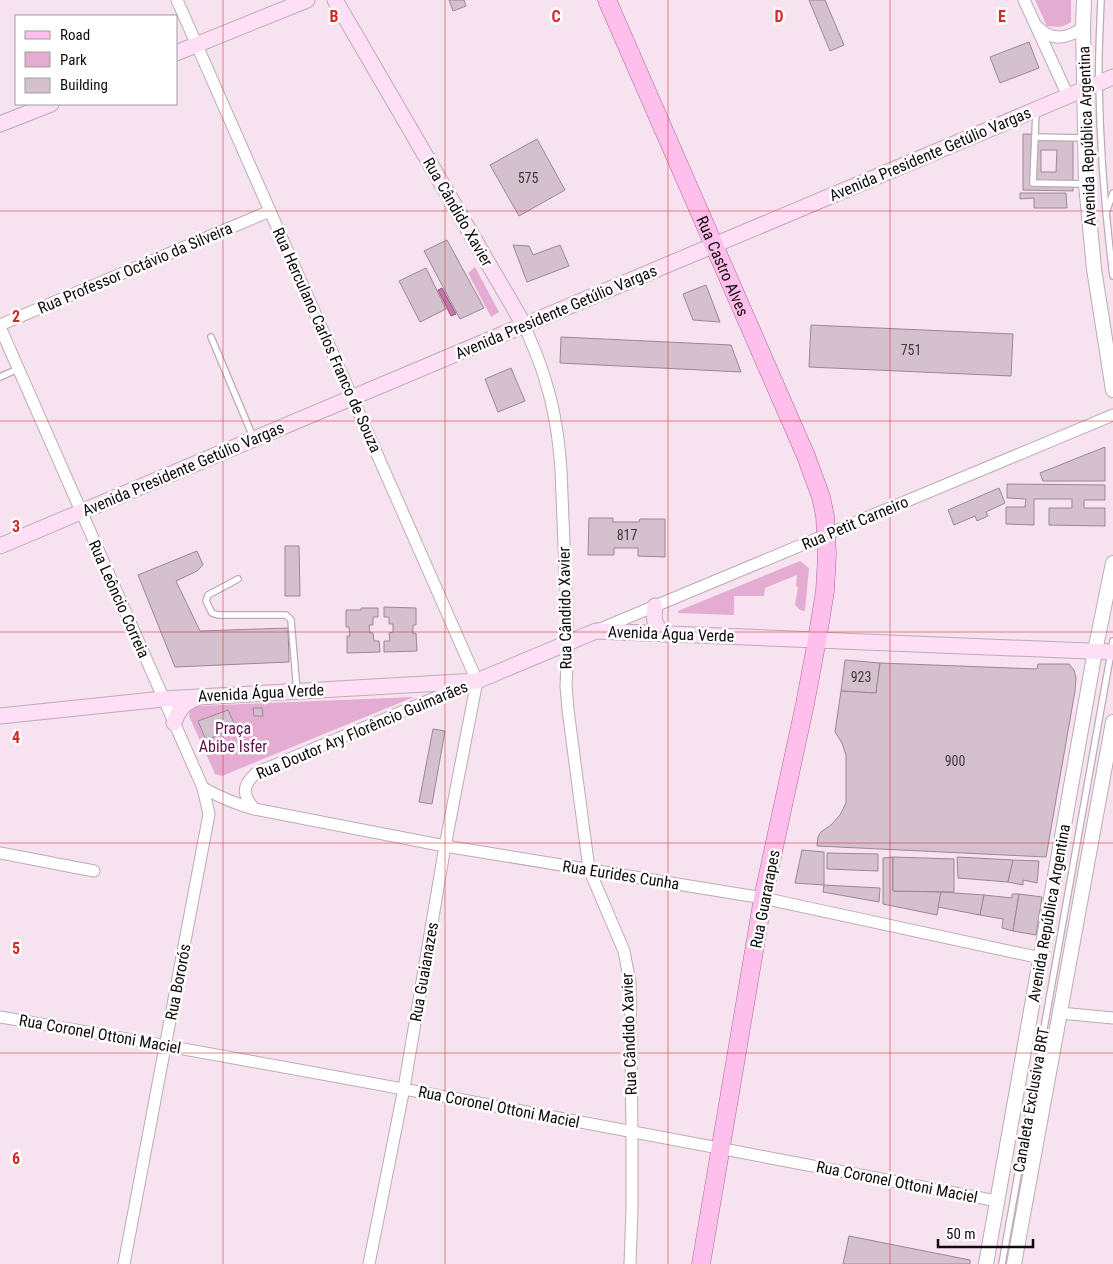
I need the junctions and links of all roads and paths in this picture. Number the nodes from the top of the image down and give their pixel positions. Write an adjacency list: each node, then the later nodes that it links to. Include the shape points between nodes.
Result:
1 (178, 0): 10 (street, Rua Herculano Carlos Franco de Souza)
2 (307, 0): 10 (main road)
3 (335, 0): 26 (main road, Rua Cândido Xavier)
4 (608, 0): 24 (main road, Rua Castro Alves)
5 (1024, 0): 8 (street)
6 (1084, 0): 9 (street, Avenida República Argentina)
7 (1101, 0): 12 (lane)
8 (1035, 24): 9 (street, via 1043,32 1058,37 1074,34); 14 (street)
9 (1083, 27): 13 (street, Avenida República Argentina)
10 (197, 44): 11 (main road); 22 (street, Rua Herculano Carlos Franco de Souza)
11 (178, 52)
12 (1106, 80): 13 (main road, Avenida Presidente Getúlio Vargas); 23 (lane)
13 (1084, 89): 14 (main road, Avenida Presidente Getúlio Vargas); 19 (street, Avenida República Argentina)
14 (1068, 96): 16 (main road, Avenida Presidente Getúlio Vargas)
15 (48, 105): 17 (main road)
16 (1036, 108): 18 (lane); 24 (main road, Avenida Presidente Getúlio Vargas)
17 (0, 124)
18 (1035, 137): 19 (lane); 20 (lane, via 1033,183)
19 (1084, 138): 20 (street, Avenida República Argentina)
20 (1086, 184): 31 (street, Avenida República Argentina, via 1094,269)
21 (1113, 193): 23 (lane)
22 (270, 210): 27 (street, Rua Professor Octávio da Silveira); 32 (street, Rua Herculano Carlos Franco de Souza)
23 (1106, 215): 25 (lane)
24 (714, 245): 26 (main road, Avenida Presidente Getúlio Vargas); 36 (main road, Rua Castro Alves, via 814,476)
25 (1113, 276)
26 (524, 325): 32 (main road, Avenida Presidente Getúlio Vargas); 44 (street, Rua Cândido Xavier, via 552,402 559,449)
27 (0, 326): 29 (street, Rua Leôncio Correia)
28 (211, 337): 34 (lane)
29 (18, 369): 30 (lane); 35 (street, Rua Leôncio Correia)
30 (0, 377)
31 (1113, 390)
32 (352, 398): 34 (main road, Avenida Presidente Getúlio Vargas); 47 (street, Rua Herculano Carlos Franco de Souza)
33 (1113, 416): 36 (street, Rua Petit Carneiro)
34 (254, 439): 35 (main road, Avenida Presidente Getúlio Vargas)
35 (81, 512): 37 (main road, Avenida Presidente Getúlio Vargas); 50 (street, Rua Leôncio Correia)
36 (827, 535): 40 (street, Rua Petit Carneiro); 43 (main road, Rua Guararapes, via 825,584)
37 (0, 546)
38 (1113, 563): 46 (street, Avenida República Argentina)
39 (238, 579): 48 (lane, via 208,595 206,601 212,614 289,616)
40 (655, 606): 41 (street, Rua Petit Carneiro); 42 (main road, via 654,622)
41 (596, 631): 42 (main road, Avenida Água Verde); 44 (main road, Avenida Água Verde)
42 (664, 634): 43 (main road, Avenida Água Verde)
43 (817, 640): 46 (main road, Avenida Água Verde); 60 (main road, Rua Guararapes)
44 (568, 643): 47 (main road, Avenida Água Verde); 58 (street, Rua Cândido Xavier, via 568,710)
45 (1112, 648): 46 (main road, Avenida Água Verde); 75 (lane, Canaleta Exclusiva BRT)
46 (1095, 651): 61 (street, Avenida República Argentina)
47 (477, 680): 48 (main road, Avenida Água Verde); 55 (street, Rua Doutor Ary Florêncio Guimarães, via 256,773 246,785 245,792); 56 (street, Rua Guaianazes)
48 (297, 691): 49 (main road, Avenida Água Verde)
49 (200, 696): 50 (main road, Avenida Água Verde); 53 (main road, via 183,706)
50 (163, 699): 51 (main road, Avenida Água Verde); 53 (street, Rua Leôncio Correia)
51 (0, 716)
52 (1113, 722): 62 (street, Avenida República Argentina)
53 (174, 723): 54 (street, Rua Leôncio Correia)
54 (203, 788): 55 (street, Rua Eurides Cunha, via 227,801); 65 (street, Rua Bororós, via 209,814)
55 (254, 809): 56 (street, Rua Eurides Cunha)
56 (445, 846): 58 (street, Rua Eurides Cunha); 66 (street, Rua Guaianazes)
57 (0, 853): 59 (street)
58 (589, 869): 60 (street, Rua Eurides Cunha); 67 (street, Rua Cândido Xavier, via 628,966)
59 (94, 871)
60 (763, 898): 61 (street, Rua Eurides Cunha); 68 (main road, Rua Guararapes)
61 (1041, 958): 69 (street, Avenida República Argentina)
62 (1060, 1013): 64 (street); 76 (street, Avenida República Argentina)
63 (0, 1017): 65 (street, Rua Coronel Ottoni Maciel)
64 (1113, 1018)
65 (166, 1046): 66 (street, Rua Coronel Ottoni Maciel); 70 (street, Rua Bororós)
66 (404, 1088): 67 (street, Rua Coronel Ottoni Maciel); 71 (street, Rua Guaianazes)
67 (632, 1132): 68 (street, Rua Coronel Ottoni Maciel); 72 (street, Rua Cândido Xavier)
68 (722, 1149): 69 (street, Rua Coronel Ottoni Maciel); 73 (main road, Rua Guararapes)
69 (997, 1201): 74 (street, Avenida República Argentina)
70 (124, 1264)
71 (369, 1264)
72 (630, 1264)
73 (701, 1264)
74 (986, 1264)
75 (1002, 1264)
76 (1014, 1264)

